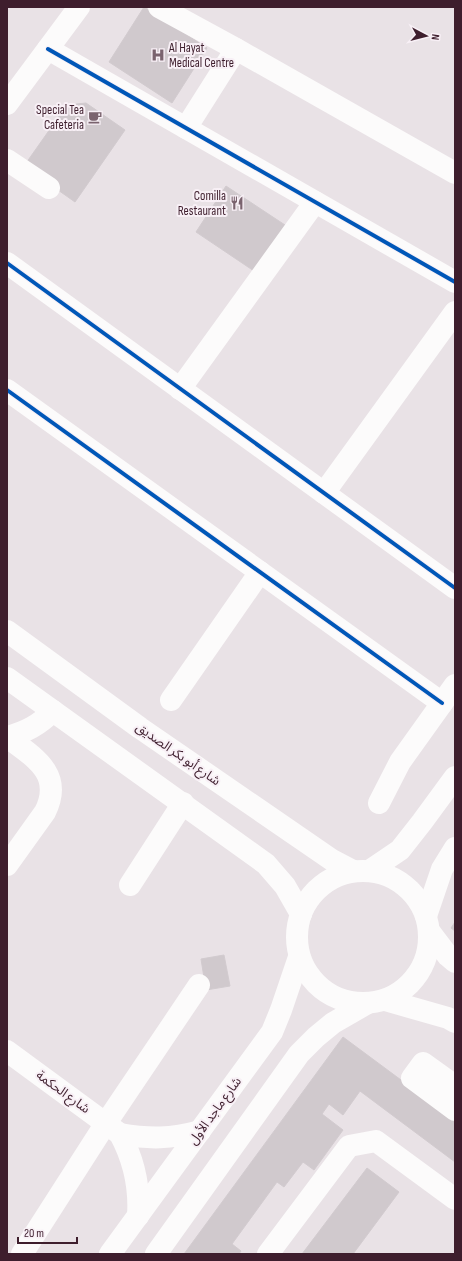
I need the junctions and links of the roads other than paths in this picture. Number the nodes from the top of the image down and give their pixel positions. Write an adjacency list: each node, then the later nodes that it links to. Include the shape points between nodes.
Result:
1 (78, 7): 3 (street)
2 (159, 7): 4 (street)
3 (48, 49): 5 (street); 6 (street)
4 (236, 49): 6 (street); 8 (street)
5 (7, 104)
6 (186, 128): 10 (street)
7 (7, 160): 9 (street)
8 (455, 173)
9 (49, 188)
10 (315, 202): 12 (street); 14 (street)
11 (7, 263): 14 (street)
12 (455, 282)
13 (455, 312): 16 (street)
14 (180, 388): 16 (street)
15 (7, 390): 17 (street)
16 (324, 493): 18 (street)
17 (260, 572): 22 (street); 23 (street)
18 (455, 588)
19 (7, 631): 31 (street, شارع أبو بكر الصديق, via 140,728 332,860)
20 (7, 678): 24 (street)
21 (455, 685): 23 (street)
22 (171, 700)
23 (442, 703): 27 (street, via 400,762)
24 (53, 711): 25 (street, via 44,721 32,728); 28 (street)
25 (7, 737): 30 (street, via 44,768 49,776 51,790 49,804)
26 (455, 777): 31 (street, via 400,850)
27 (378, 803)
28 (183, 804): 32 (street); 33 (street, via 266,864 285,886)
29 (455, 848): 34 (street, via 442,869)
30 (7, 865)
31 (361, 871): 33 (street, via 336,876 321,886 309,899); 34 (street, via 387,876 404,885 417,899)
32 (130, 885)
33 (301, 914): 35 (street, via 296,935)
34 (427, 923): 36 (street, via 448,956); 38 (street, via 427,953 419,973 404,990)
35 (299, 957): 38 (street, via 309,977 325,992 345,1002); 44 (street, شارع ماجد الأول, via 272,1032)
36 (455, 962)
37 (199, 985): 43 (street)
38 (376, 1002): 39 (street, via 448,1018); 49 (street, via 333,1023 299,1054)
39 (455, 1022)
40 (7, 1051): 43 (street, شارع الحكمة)
41 (455, 1086): 42 (street, via 423,1063 412,1078)
42 (455, 1110)
43 (113, 1128): 44 (street, شارع الحكمة, via 136,1137 168,1138); 46 (street, شارع الحكمة, via 128,1149 134,1165 139,1199); 47 (street)
44 (200, 1131): 46 (street, شارع ماجد الأول)
45 (455, 1199): 50 (street, via 376,1141 349,1146)
46 (138, 1216): 48 (street, شارع ماجد الأول)
47 (22, 1254)
48 (110, 1254)
49 (156, 1254)
50 (268, 1254)

